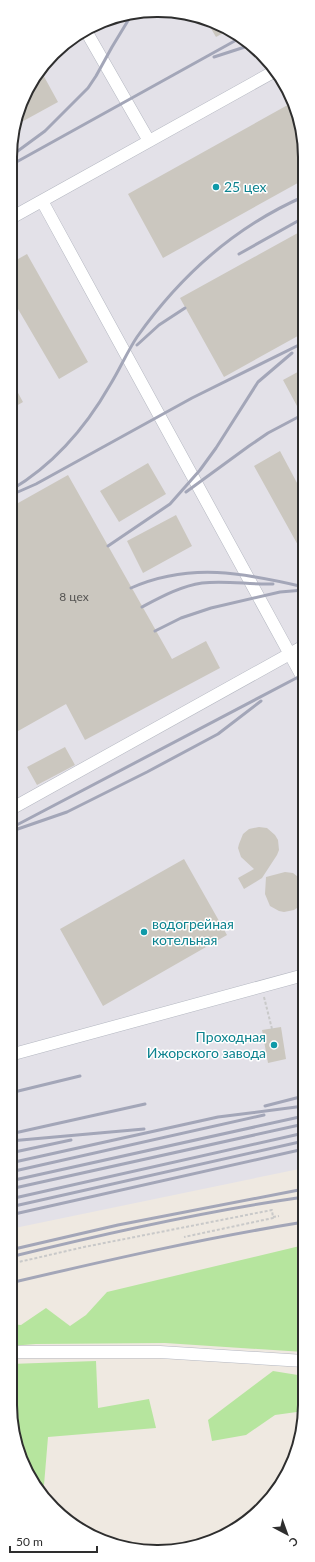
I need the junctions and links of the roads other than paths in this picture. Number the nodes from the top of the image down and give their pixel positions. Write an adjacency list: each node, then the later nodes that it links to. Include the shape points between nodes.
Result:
1 (88, 35): 3 (lane)
2 (271, 74): 3 (lane)
3 (149, 141): 4 (lane)
4 (42, 201): 5 (lane); 7 (lane)
5 (17, 215)
6 (298, 649): 7 (lane)
7 (290, 654): 8 (lane); 9 (lane)
8 (298, 669)
9 (17, 806)
10 (298, 977): 11 (lane)
11 (17, 1053)
12 (17, 1352): 13 (lane, via 160,1352)
13 (298, 1361)

